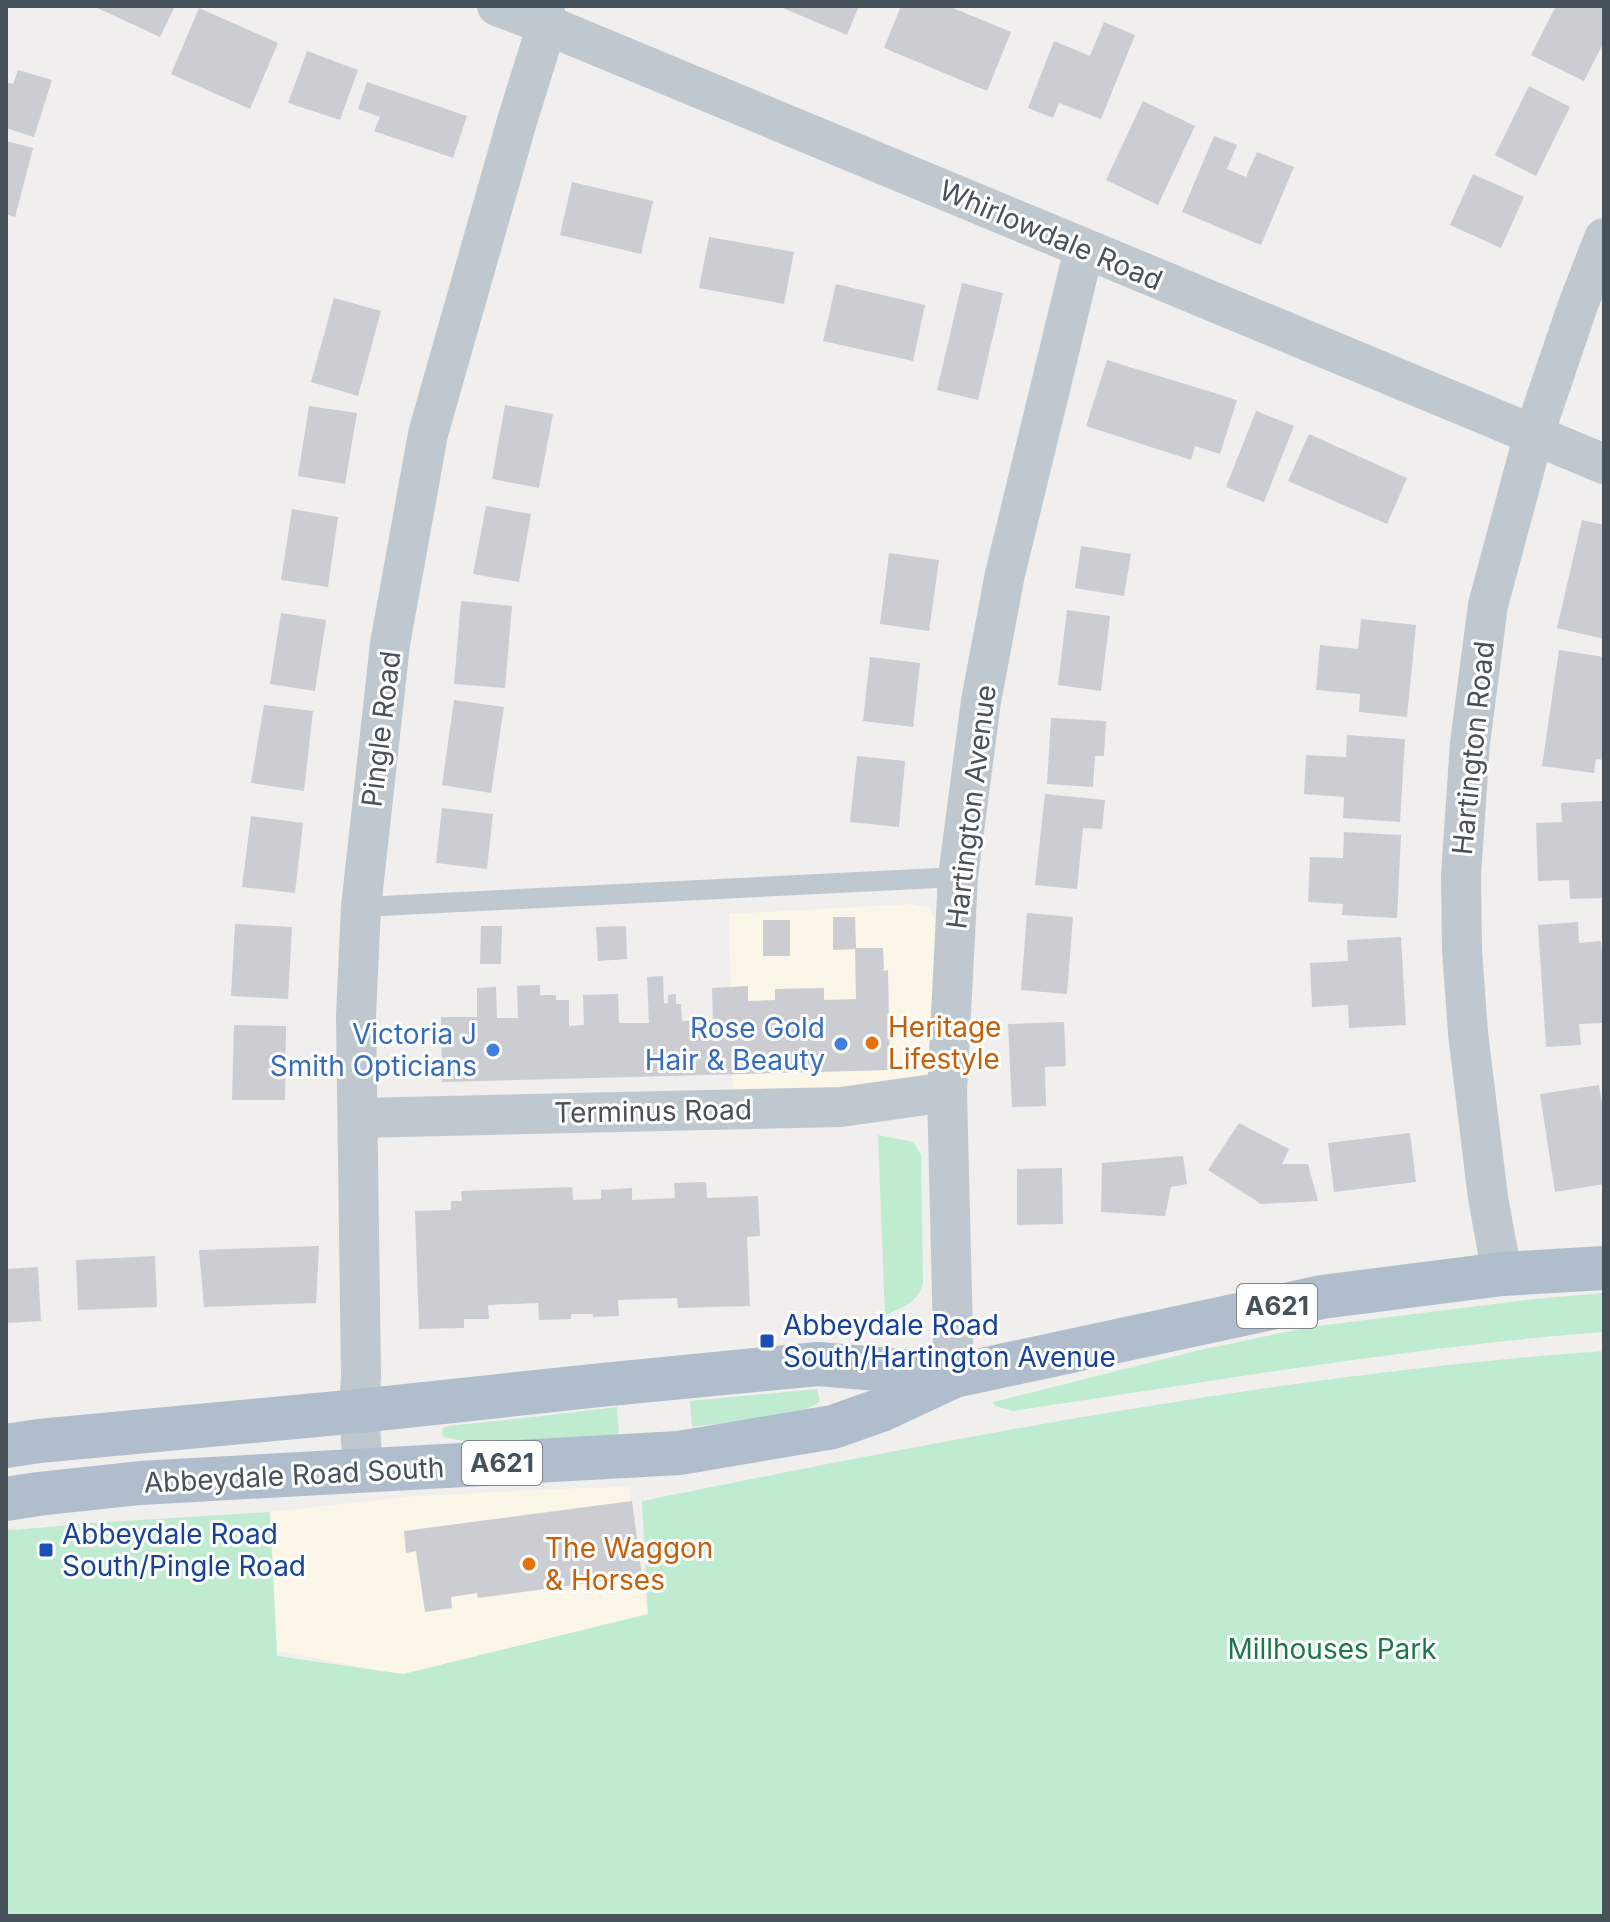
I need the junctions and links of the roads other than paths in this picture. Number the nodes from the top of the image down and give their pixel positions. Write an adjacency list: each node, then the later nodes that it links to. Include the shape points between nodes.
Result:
1 (497, 6): 2 (street, Whirlowdale Road)
2 (545, 15): 4 (street, Whirlowdale Road); 8 (street, Pingle Road, via 428,434 390,644)
3 (1604, 238): 5 (street, Hartington Road)
4 (1084, 249): 5 (street, Whirlowdale Road); 7 (street, Hartington Avenue, via 1005,574 981,701)
5 (1534, 434): 6 (street, Whirlowdale Road); 12 (street, Hartington Road, via 1488,605 1470,743 1461,875 1468,1033)
6 (1604, 464)
7 (958, 877): 8 (lane); 9 (street, Hartington Avenue)
8 (361, 907): 10 (street, Pingle Road)
9 (947, 1092): 10 (street, Terminus Road, via 841,1107); 13 (street, Hartington Avenue)
10 (358, 1118): 14 (street, Pingle Road)
11 (1604, 1268): 12 (main road, Abbeydale Road South / A621)
12 (1502, 1274): 13 (main road, Abbeydale Road South / A621, via 1322,1297)
13 (954, 1376): 14 (main road, Abbeydale Road South / A621, via 818,1364); 16 (main road, Abbeydale Road South / A621, via 833,1427 703,1450)
14 (359, 1411): 15 (main road, Abbeydale Road South / A621); 16 (street, Pingle Road)
15 (6, 1446)
16 (363, 1471): 17 (main road, Abbeydale Road South / A621, via 140,1483)
17 (6, 1499)

